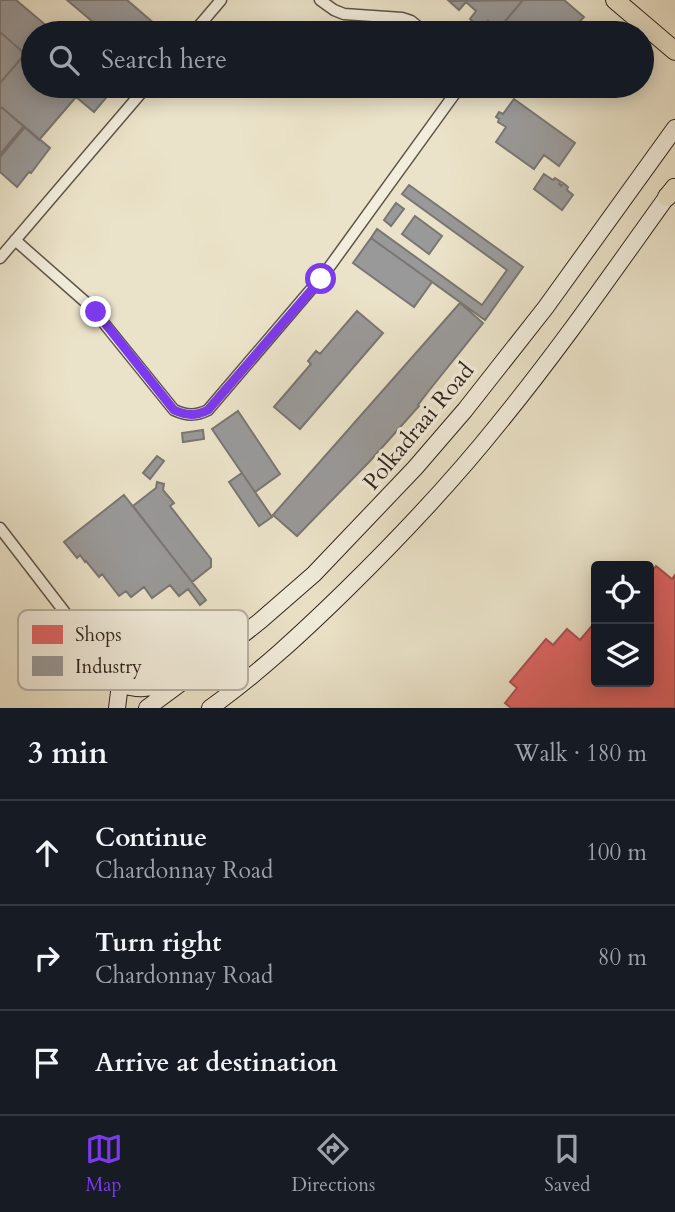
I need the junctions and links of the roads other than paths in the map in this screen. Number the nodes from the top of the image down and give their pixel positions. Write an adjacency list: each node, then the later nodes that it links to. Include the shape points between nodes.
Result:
1 (221, 0): 4 (street)
2 (320, 0): 5 (street, via 344,14)
3 (615, 0): 6 (main road)
4 (203, 21)
5 (411, 21)
6 (640, 21)
7 (654, 33): 8 (main road)
8 (675, 51)
9 (137, 98): 13 (street)
10 (452, 98): 13 (street, via 325,273 201,414 174,410 90,306)
11 (675, 128): 17 (main road, Polkadraai Road, via 546,307 457,419 342,546)
12 (672, 190): 20 (main road, via 523,394 456,474 306,629)
13 (15, 240): 14 (street)
14 (0, 258)
15 (0, 528): 16 (street)
16 (63, 610)
17 (260, 621): 18 (main road); 19 (main road, Polkadraai Road)
18 (248, 628)
19 (248, 630)
20 (248, 679)
21 (119, 690): 25 (main road)
22 (170, 690): 26 (main road, Polkadraai Road)
23 (234, 690): 24 (main road)
24 (213, 706)
25 (117, 708)
26 (147, 708)

